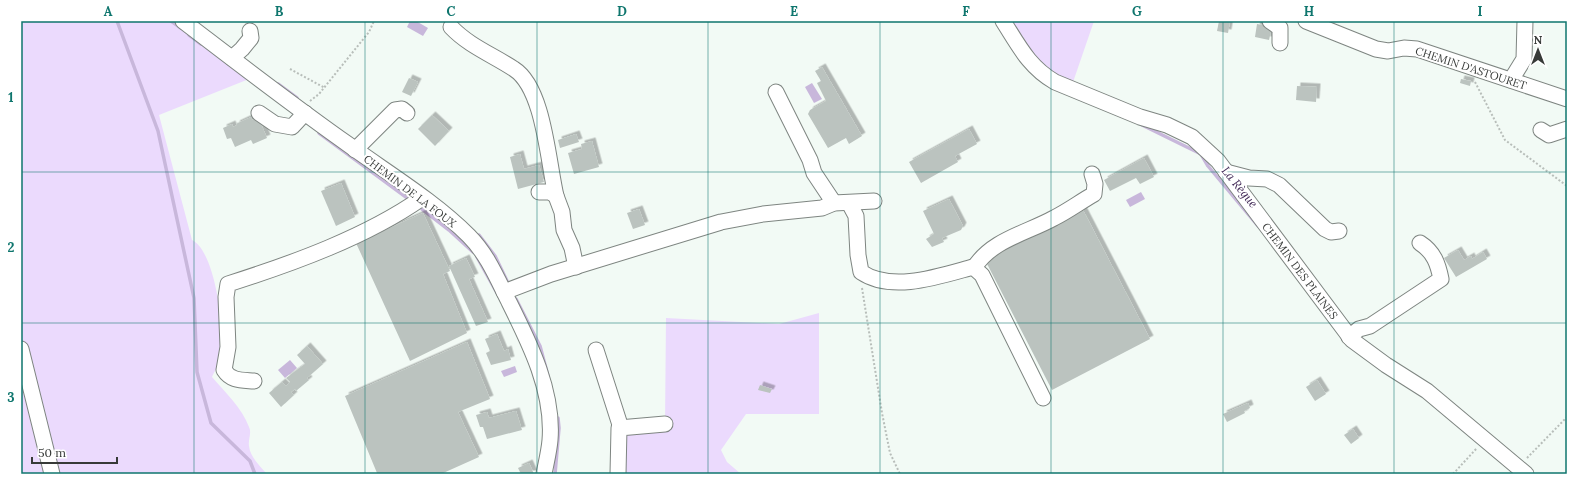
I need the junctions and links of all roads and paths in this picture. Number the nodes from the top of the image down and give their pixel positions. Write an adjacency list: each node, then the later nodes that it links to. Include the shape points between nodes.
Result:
1 (182, 21): 10 (street, CHEMIN DE LA FOUX)
2 (374, 21): 14 (path, via 369,32)
3 (1003, 21): 23 (street, CHEMIN DES PLAINES, via 1028,62 1044,76 1192,137)
4 (1270, 21): 9 (street, via 1280,28)
5 (1306, 21): 13 (street, CHEMIN D'ASTOURET, via 1376,49 1418,49)
6 (1525, 21): 13 (street, via 1524,60)
7 (451, 27): 27 (street, via 526,79 534,92 540,115)
8 (250, 31): 10 (street, via 251,38)
9 (1280, 43)
10 (232, 58): 17 (street, CHEMIN DE LA FOUX)
11 (290, 69): 14 (path)
12 (1474, 80): 25 (path, via 1506,140)
13 (1511, 80): 16 (street, CHEMIN D'ASTOURET)
14 (325, 88): 17 (path)
15 (776, 92): 30 (street, via 814,173)
16 (1567, 99)
17 (302, 110): 18 (street, via 292,127 275,124); 22 (street, CHEMIN DE LA FOUX)
18 (259, 113)
19 (407, 113): 22 (street, via 402,109 395,110)
20 (1567, 129): 21 (street, via 1549,135)
21 (1541, 130)
22 (355, 150): 28 (street, CHEMIN DE LA FOUX)
23 (1226, 172): 31 (street, via 1249,178 1267,179 1279,185 1325,229 1331,232); 37 (street, CHEMIN DES PLAINES)
24 (1092, 174): 34 (street, via 1094,194 1054,218 993,248 980,258)
25 (1567, 186)
26 (539, 192): 27 (street, via 550,192)
27 (556, 196): 33 (street)
28 (422, 198): 36 (street, CHEMIN DE LA FOUX, via 470,236 482,251); 40 (street, via 338,243 228,284 228,347 224,370 229,377)
29 (874, 200): 30 (street)
30 (842, 203): 33 (street, via 721,222); 35 (street, via 856,216)
31 (1339, 231)
32 (1420, 243): 37 (street, via 1429,249 1438,264 1441,279)
33 (576, 267): 36 (street)
34 (974, 268): 35 (street, via 973,266 932,279 885,282 870,278); 41 (street, via 982,275)
35 (861, 272): 50 (path, via 862,296 882,413 890,453)
36 (504, 292): 48 (street, CHEMIN DE LA FOUX, via 532,351 543,384 550,439)
37 (1350, 337): 45 (street, CHEMIN DES PLAINES, via 1362,349 1427,391)
38 (21, 349): 47 (street)
39 (596, 350): 44 (street)
40 (254, 381)
41 (1043, 398)
42 (1567, 417): 46 (path)
43 (665, 424): 44 (street)
44 (620, 428): 49 (street)
45 (1484, 440): 46 (street, CHEMIN DES PLAINES); 51 (path)
46 (1521, 470)
47 (52, 474)
48 (544, 474)
49 (618, 474)
50 (900, 474)
51 (1453, 474)

